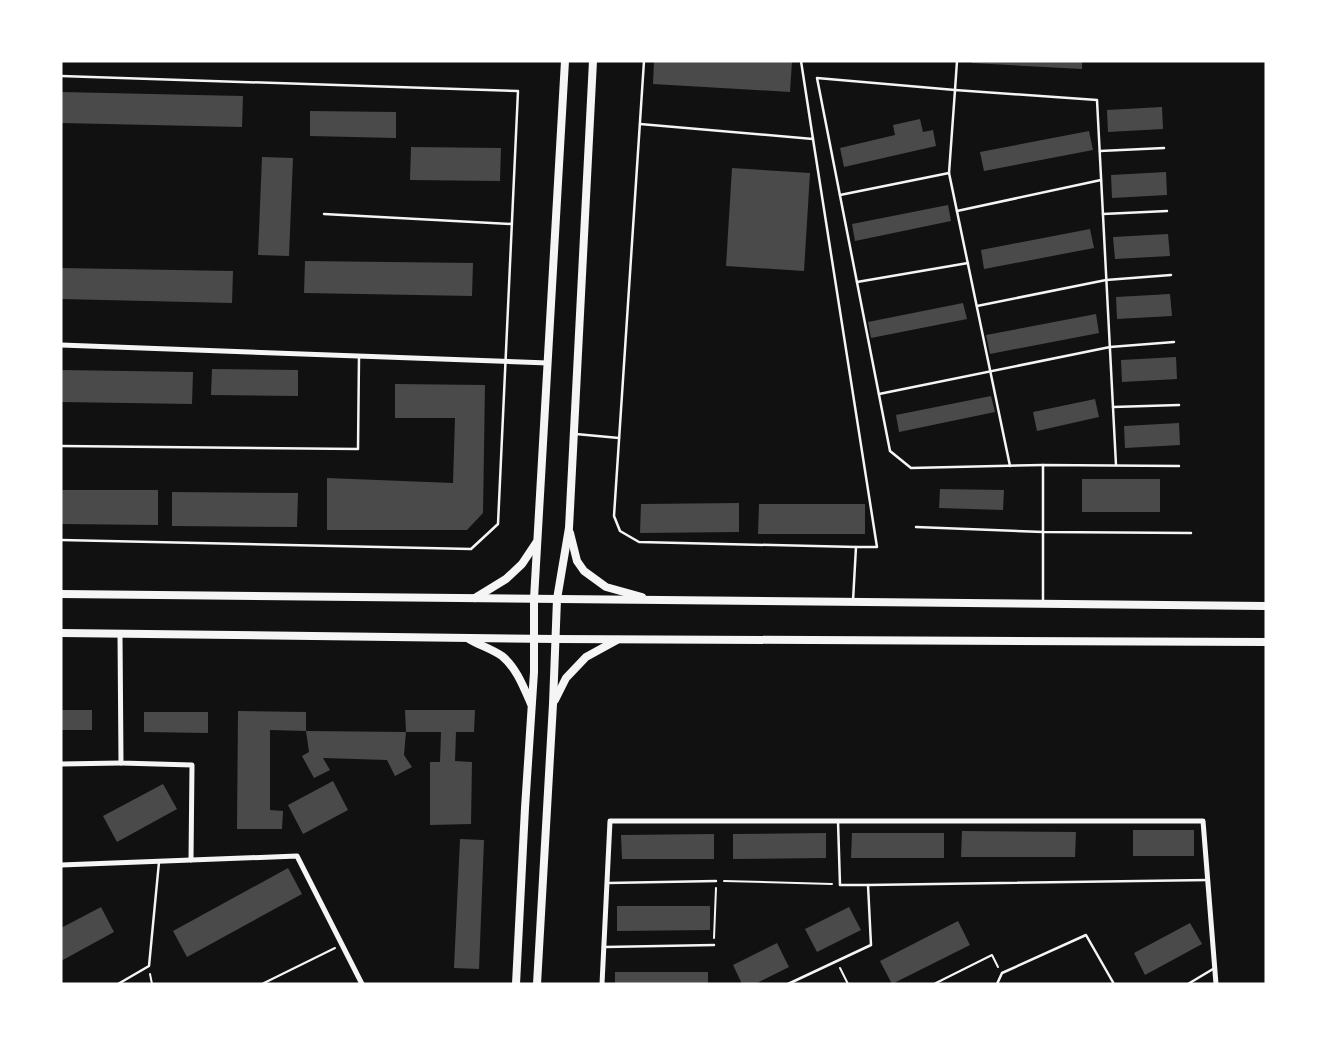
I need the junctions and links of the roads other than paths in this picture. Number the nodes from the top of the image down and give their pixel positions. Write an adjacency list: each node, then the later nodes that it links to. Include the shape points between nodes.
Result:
1 (566, 61): 30 (main road)
2 (593, 61): 35 (main road)
3 (644, 61): 8 (lane)
4 (801, 61): 9 (lane)
5 (956, 61): 7 (lane)
6 (61, 76): 19 (lane, via 518,91)
7 (955, 90): 11 (lane, via 1097,100); 12 (lane); 14 (lane, via 817,78)
8 (640, 124): 9 (lane); 36 (lane)
9 (813, 140): 48 (lane, via 877,547)
10 (1164, 148): 11 (lane)
11 (1100, 152): 13 (lane)
12 (949, 174): 14 (lane); 15 (lane)
13 (1101, 180): 15 (lane); 18 (lane)
14 (840, 195): 23 (lane)
15 (957, 211): 20 (lane)
16 (1167, 211): 18 (lane)
17 (324, 214): 19 (lane)
18 (1103, 214): 22 (lane)
19 (512, 224): 29 (lane)
20 (968, 263): 23 (lane); 24 (lane)
21 (1171, 275): 22 (lane)
22 (1106, 280): 24 (lane); 27 (lane)
23 (857, 282): 32 (lane)
24 (977, 306): 31 (lane)
25 (1174, 342): 27 (lane)
26 (61, 346): 28 (street)
27 (1110, 347): 31 (lane); 34 (lane)
28 (359, 356): 29 (street); 37 (lane, via 358,449)
29 (505, 361): 30 (street); 46 (lane, via 498,524 471,548)
30 (548, 362): 47 (main road)
31 (990, 372): 32 (lane); 38 (lane)
32 (879, 394): 38 (lane, via 890,451 911,468)
33 (1179, 405): 34 (lane)
34 (1113, 407): 40 (lane)
35 (574, 434): 36 (lane); 43 (main road)
36 (619, 438): 48 (lane, via 614,516 620,531 638,542)
37 (61, 446)
38 (1010, 466): 39 (lane)
39 (1043, 466): 40 (lane); 44 (lane)
40 (1116, 466): 41 (lane)
41 (1178, 466)
42 (916, 527): 44 (lane)
43 (569, 528): 52 (main road); 53 (main road, via 577,561 584,571 606,587)
44 (1043, 532): 45 (lane); 55 (lane)
45 (1191, 533)
46 (61, 540)
47 (538, 541): 50 (main road, via 522,564 506,579); 51 (main road)
48 (856, 547): 54 (lane)
49 (61, 594): 50 (main road)
50 (474, 598): 51 (main road)
51 (534, 599): 52 (main road); 60 (main road)
52 (557, 599): 53 (main road); 61 (main road)
53 (654, 600): 54 (main road)
54 (852, 602): 55 (main road)
55 (1042, 604): 56 (main road)
56 (1266, 606)
57 (61, 633): 58 (main road)
58 (120, 634): 59 (main road); 66 (street)
59 (467, 638): 60 (main road); 65 (main road, via 502,656 521,681)
60 (534, 639): 61 (main road); 65 (main road)
61 (556, 639): 62 (main road); 64 (main road)
62 (618, 639): 63 (main road); 64 (main road, via 586,657 566,678)
63 (1266, 642)
64 (553, 704): 82 (main road)
65 (532, 707): 81 (main road)
66 (120, 763): 67 (street); 69 (street, via 192,765)
67 (61, 764)
68 (838, 821): 72 (street, via 1203,821); 74 (street, via 610,821); 75 (lane, via 840,884)
69 (191, 860): 70 (street); 80 (street, via 297,856)
70 (159, 862): 71 (street); 79 (lane, via 149,966)
71 (61, 865)
72 (1208, 880): 75 (lane); 78 (street)
73 (716, 881): 74 (lane)
74 (607, 884): 77 (street)
75 (868, 885): 84 (lane, via 871,945)
76 (714, 945): 77 (lane)
77 (604, 947): 83 (street)
78 (1215, 968): 87 (lane); 88 (street)
79 (118, 984)
80 (362, 984)
81 (516, 984)
82 (537, 984)
83 (602, 984)
84 (788, 984)
85 (997, 984): 86 (lane, via 1002,973 1086,935)
86 (1114, 984)
87 (1188, 984)
88 (1216, 984)

